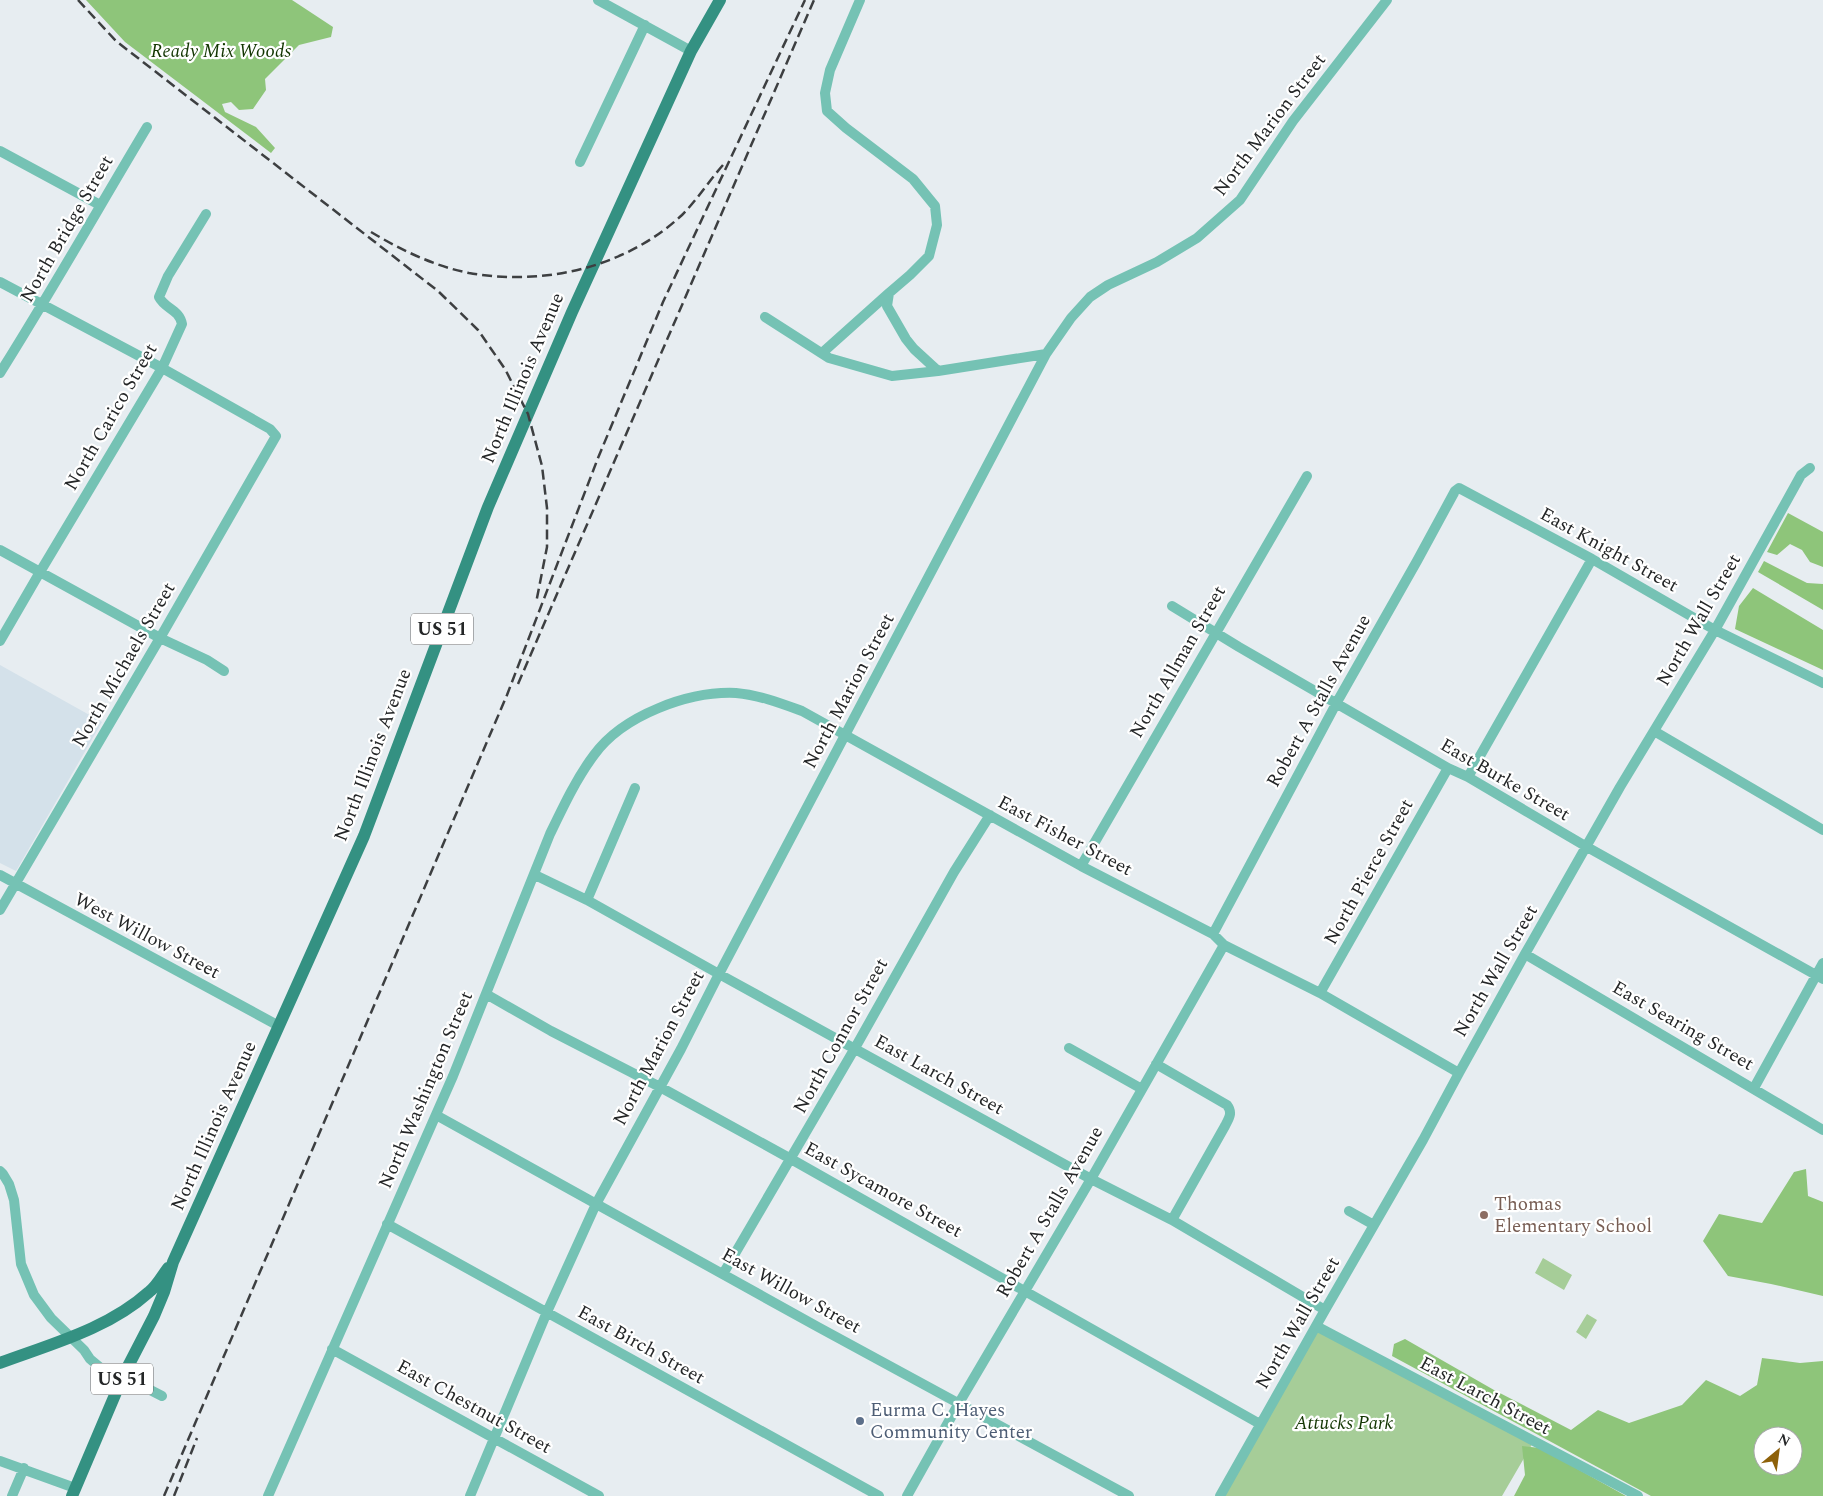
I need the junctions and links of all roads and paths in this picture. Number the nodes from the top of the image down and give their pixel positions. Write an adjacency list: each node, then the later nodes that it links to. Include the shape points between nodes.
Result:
1 (598, 0): 5 (street)
2 (720, 0): 6 (main road, North Illinois Avenue / US 51)
3 (860, 0): 13 (street, via 830,70 825,93 827,110 913,180 935,206 937,225 929,256)
4 (1387, 0): 17 (street, North Marion Street, via 1293,121 1240,200 1197,238 1090,297)
5 (645, 25): 6 (street); 9 (street)
6 (691, 51): 58 (main road, North Illinois Avenue / US 51, via 572,312 488,507 364,836)
7 (147, 127): 10 (street, North Bridge Street)
8 (0, 152): 10 (street)
9 (580, 162)
10 (100, 204): 14 (street, North Bridge Street)
11 (206, 214): 18 (street, North Carico Street, via 159,296 162,303 177,312 182,324)
12 (0, 282): 14 (street)
13 (889, 293): 16 (street); 19 (street, via 887,306 906,339)
14 (43, 305): 18 (street); 20 (street, North Bridge Street)
15 (765, 317): 16 (street)
16 (822, 353): 19 (street, via 829,358 892,376)
17 (1046, 354): 19 (street); 37 (street, North Marion Street)
18 (162, 368): 26 (street, North Carico Street); 30 (street, North Michaels Street, via 270,429 276,436)
19 (938, 371)
20 (0, 373)
21 (1810, 468): 28 (street, North Wall Street, via 1800,475)
22 (1307, 476): 29 (street, North Allman Street)
23 (1459, 488): 25 (street, East Knight Street); 34 (street, Robert A Stalls Avenue)
24 (0, 550): 26 (street)
25 (1592, 559): 28 (street, East Knight Street); 39 (street)
26 (40, 572): 30 (street); 31 (street, North Carico Street)
27 (1172, 606): 29 (street, East Burke Street)
28 (1715, 630): 33 (street, East Knight Street); 36 (street, North Wall Street)
29 (1215, 632): 34 (street, East Burke Street); 44 (street, North Allman Street)
30 (160, 638): 32 (street); 47 (street, North Michaels Street)
31 (0, 641)
32 (224, 671)
33 (1823, 683)
34 (1337, 702): 38 (street, East Burke Street); 50 (street, Robert A Stalls Avenue)
35 (641, 718): 37 (street, East Fisher Street, via 676,701 708,694 736,693 770,699 802,711); 45 (street, North Washington Street, via 621,729 595,754 568,796)
36 (1654, 731): 42 (street); 43 (street, North Wall Street)
37 (846, 735): 41 (street, East Fisher Street); 54 (street, North Marion Street)
38 (1448, 768): 39 (street, East Burke Street); 56 (street, North Pierce Street)
39 (1468, 777): 43 (street, East Burke Street)
40 (635, 788): 48 (street)
41 (990, 816): 44 (street, East Fisher Street); 59 (street, North Connor Street, via 948,883)
42 (1823, 830)
43 (1586, 847): 52 (street, North Wall Street); 55 (street, East Burke Street)
44 (1081, 866): 50 (street, East Fisher Street)
45 (534, 875): 48 (street, East Larch Street); 57 (street, North Washington Street)
46 (0, 876): 47 (street, West Willow Street)
47 (16, 884): 49 (street, North Michaels Street); 58 (street, West Willow Street)
48 (587, 900): 54 (street, East Larch Street)
49 (0, 910)
50 (1212, 934): 51 (street, East Fisher Street)
51 (1224, 945): 56 (street, East Fisher Street); 61 (street, Robert A Stalls Avenue)
52 (1525, 954): 62 (street, North Wall Street); 64 (street, East Searing Street)
53 (1823, 963): 55 (street)
54 (719, 974): 59 (street, East Larch Street); 63 (street, North Marion Street)
55 (1820, 978): 64 (street)
56 (1320, 993): 62 (street, East Fisher Street)
57 (486, 994): 63 (street, East Sycamore Street); 66 (street, North Washington Street)
58 (279, 1026): 76 (main road, North Illinois Avenue / US 51)
59 (855, 1048): 68 (street, North Connor Street); 70 (street, East Larch Street)
60 (1069, 1048): 65 (street)
61 (1156, 1064): 65 (street, Robert A Stalls Avenue); 73 (street, via 1227,1105 1231,1114)
62 (1458, 1073): 75 (street, North Wall Street)
63 (660, 1087): 68 (street, East Sycamore Street); 71 (street, North Marion Street)
64 (1754, 1088): 67 (street, East Searing Street)
65 (1142, 1089): 70 (street, Robert A Stalls Avenue)
66 (436, 1115): 71 (street, East Willow Street); 74 (street, North Washington Street)
67 (1823, 1130)
68 (791, 1159): 77 (street, North Connor Street); 78 (street, East Sycamore Street)
69 (0, 1171): 82 (street, via 14,1200 21,1264 30,1288 51,1318)
70 (1090, 1179): 73 (street, East Larch Street); 78 (street, Robert A Stalls Avenue)
71 (596, 1204): 77 (street, East Willow Street); 80 (street, North Marion Street)
72 (1349, 1211): 75 (street)
73 (1172, 1220): 79 (street, East Larch Street)
74 (387, 1224): 80 (street, East Birch Street); 83 (street, North Washington Street)
75 (1374, 1226): 79 (street, North Wall Street)
76 (173, 1262): 82 (main road, US 51, via 151,1291 131,1307); 85 (main road, North Illinois Avenue / US 51, via 154,1316)
77 (723, 1274): 87 (street, East Willow Street)
78 (1025, 1290): 87 (street, Robert A Stalls Avenue); 88 (street, East Sycamore Street)
79 (1325, 1310): 81 (street, North Wall Street)
80 (547, 1312): 89 (street, North Marion Street); 97 (street, East Birch Street)
81 (1316, 1326): 88 (street, North Wall Street); 101 (street, East Larch Street)
82 (71, 1336): 84 (main road, US 51); 85 (street, via 102,1369)
83 (332, 1348): 89 (street, East Chestnut Street); 94 (street, North Washington Street)
84 (0, 1363)
85 (123, 1376): 86 (street); 92 (main road, North Illinois Avenue / US 51)
86 (162, 1396)
87 (959, 1403): 98 (street, Robert A Stalls Avenue); 99 (street, East Willow Street)
88 (1260, 1424): 100 (street, North Wall Street)
89 (494, 1439): 95 (street, North Marion Street); 96 (street, East Chestnut Street)
90 (0, 1461): 91 (street)
91 (24, 1468): 92 (street); 93 (street)
92 (74, 1492)
93 (12, 1496)
94 (268, 1496)
95 (470, 1496)
96 (599, 1496)
97 (879, 1496)
98 (907, 1496)
99 (1129, 1496)
100 (1220, 1496)
101 (1638, 1496)

